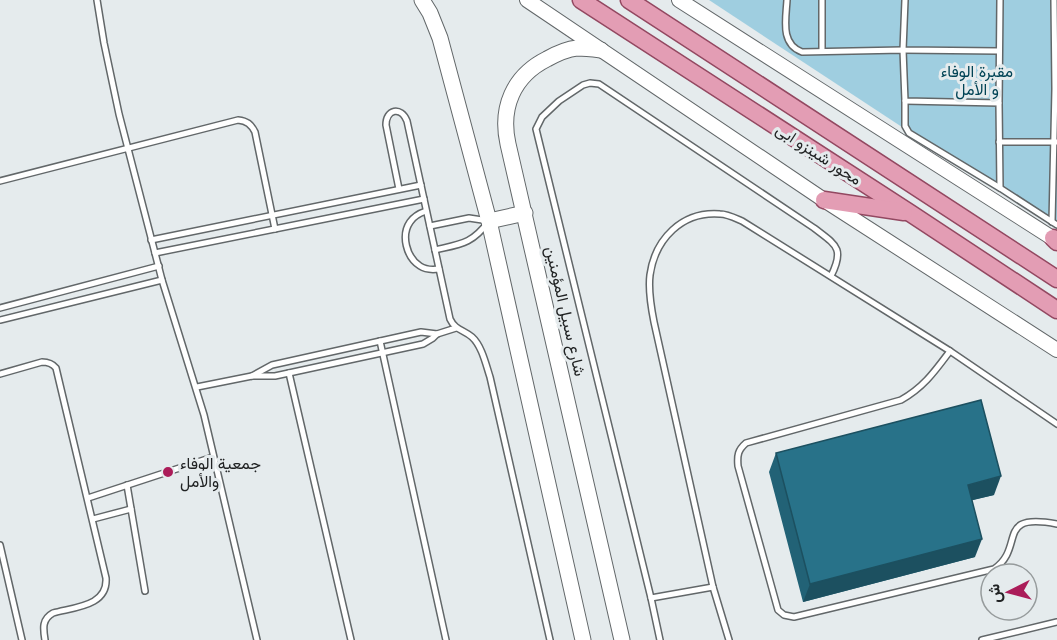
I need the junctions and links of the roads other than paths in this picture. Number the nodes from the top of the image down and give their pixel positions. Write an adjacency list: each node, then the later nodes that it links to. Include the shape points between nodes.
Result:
1 (97, 0): 22 (lane)
2 (422, 0): 33 (main road, via 440,38)
3 (526, 0): 13 (street)
4 (581, 0): 31 (main road, محور شينزو ابى)
5 (629, 0): 43 (main road, محور شينزو ابى)
6 (679, 0): 36 (street)
7 (787, 0): 15 (lane, via 786,31 790,44 802,52)
8 (822, 0): 15 (lane)
9 (905, 0): 14 (lane)
10 (1000, 0): 16 (lane)
11 (1054, 0): 12 (lane)
12 (1056, 41): 17 (lane)
13 (601, 50): 28 (street); 30 (main road, شارع سبيل المؤمنين, via 578,48 553,55 531,69 512,92 506,112 506,134)
14 (903, 50): 15 (lane); 16 (lane); 18 (lane)
15 (822, 51)
16 (999, 51): 19 (lane)
17 (1056, 89): 21 (lane)
18 (905, 101): 19 (lane); 25 (lane, via 905,126 909,133)
19 (999, 103): 20 (lane)
20 (999, 142): 21 (lane); 25 (lane)
21 (1056, 142): 36 (lane)
22 (128, 148): 23 (lane); 32 (lane, via 238,120 249,123 255,132); 37 (lane)
23 (0, 182)
24 (421, 184): 26 (lane); 26 (lane, via 405,116 392,112 386,125); 27 (lane)
25 (999, 188): 36 (lane)
26 (399, 189): 32 (lane)
27 (424, 199): 29 (lane); 35 (lane)
28 (825, 200): 31 (main road); 51 (street)
29 (426, 211): 34 (lane); 41 (lane, via 411,221 407,246 422,267)
30 (525, 213): 33 (main road); 77 (main road, شارع سبيل المؤمنين)
31 (910, 213): 46 (main road, محور شينزو ابى)
32 (272, 215): 35 (lane); 37 (lane)
33 (489, 221): 34 (lane, via 468,218); 38 (lane, via 473,238); 76 (main road)
34 (430, 226): 38 (lane)
35 (275, 229): 39 (lane)
36 (1055, 234)
37 (151, 240): 39 (lane)
38 (435, 250): 41 (lane)
39 (155, 253): 40 (lane)
40 (159, 266): 44 (lane); 45 (lane)
41 (439, 269): 48 (lane, via 450,319)
42 (831, 276): 52 (lane); 66 (lane, via 742,221 722,214 702,214 673,228 654,258 649,296 652,314); 68 (lane, via 839,258 836,246 828,239 599,84 583,85 539,122 539,140)
43 (1057, 279)
44 (162, 280): 47 (lane); 57 (lane)
45 (0, 308)
46 (1057, 310)
47 (0, 320)
48 (456, 328): 49 (lane); 75 (lane, via 475,340 487,369)
49 (436, 334): 50 (lane, via 421,332); 53 (lane, via 423,344)
50 (380, 341): 53 (lane); 56 (lane, via 272,365)
51 (1057, 350)
52 (950, 351): 58 (lane); 64 (lane, via 924,384 901,400 754,440 740,449 738,466 778,610 794,617 994,569 1002,564 1016,529 1024,523)
53 (382, 353): 54 (lane); 74 (lane)
54 (289, 373): 56 (lane); 73 (lane)
55 (0, 374): 61 (lane, via 42,362 56,368)
56 (252, 376): 57 (lane)
57 (196, 387): 59 (lane)
58 (1057, 424)
59 (213, 457): 60 (lane); 72 (lane)
60 (127, 485): 61 (lane); 62 (lane)
61 (88, 498): 63 (lane)
62 (131, 509): 63 (lane); 67 (lane)
63 (93, 519): 71 (lane, via 106,578 104,592 94,602 49,615 43,623)
64 (1057, 524)
65 (0, 545): 70 (lane)
66 (713, 587): 68 (lane); 79 (lane)
67 (145, 591)
68 (651, 598): 78 (lane)
69 (1057, 622): 80 (lane)
70 (22, 640)
71 (45, 640)
72 (257, 640)
73 (351, 640)
74 (446, 640)
75 (550, 640)
76 (583, 640)
77 (622, 640)
78 (660, 640)
79 (729, 640)
80 (982, 640)

